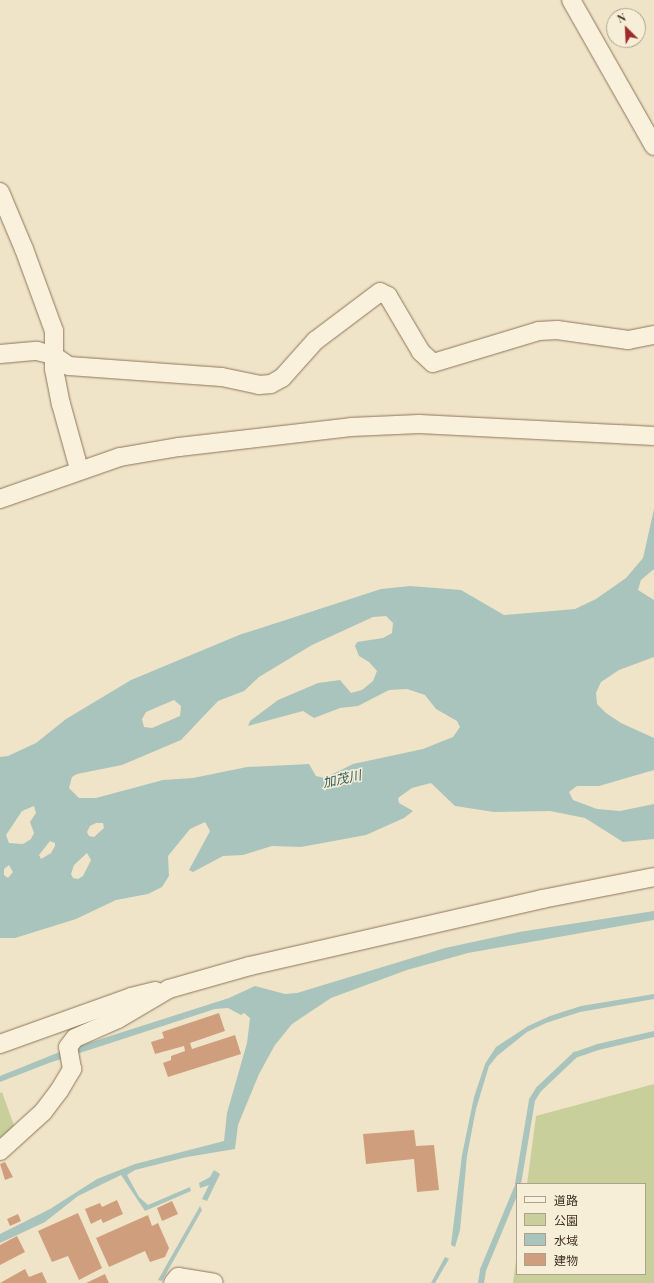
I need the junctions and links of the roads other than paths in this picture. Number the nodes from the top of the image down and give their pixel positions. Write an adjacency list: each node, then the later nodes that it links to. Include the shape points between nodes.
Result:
1 (571, 0): 2 (street)
2 (654, 146)
3 (0, 192): 6 (street, via 54,331)
4 (654, 335): 6 (street, via 628,340 557,330 539,331 433,363 421,352 388,296 380,292 315,341 282,378 271,384 259,386 222,377 69,366)
5 (0, 354): 6 (street, via 37,351)
6 (53, 355): 8 (street, via 61,404)
7 (654, 436): 8 (street, via 419,424 351,427 120,456)
8 (79, 469): 9 (street)
9 (0, 499)
10 (654, 877): 11 (street, via 542,899 250,966)
11 (169, 989): 12 (street, via 131,996); 13 (street, via 118,1019 75,1038 68,1047 72,1069 59,1091 43,1112)
12 (0, 1044)
13 (0, 1151)
14 (173, 1283): 15 (street, via 178,1277)
15 (214, 1283)

